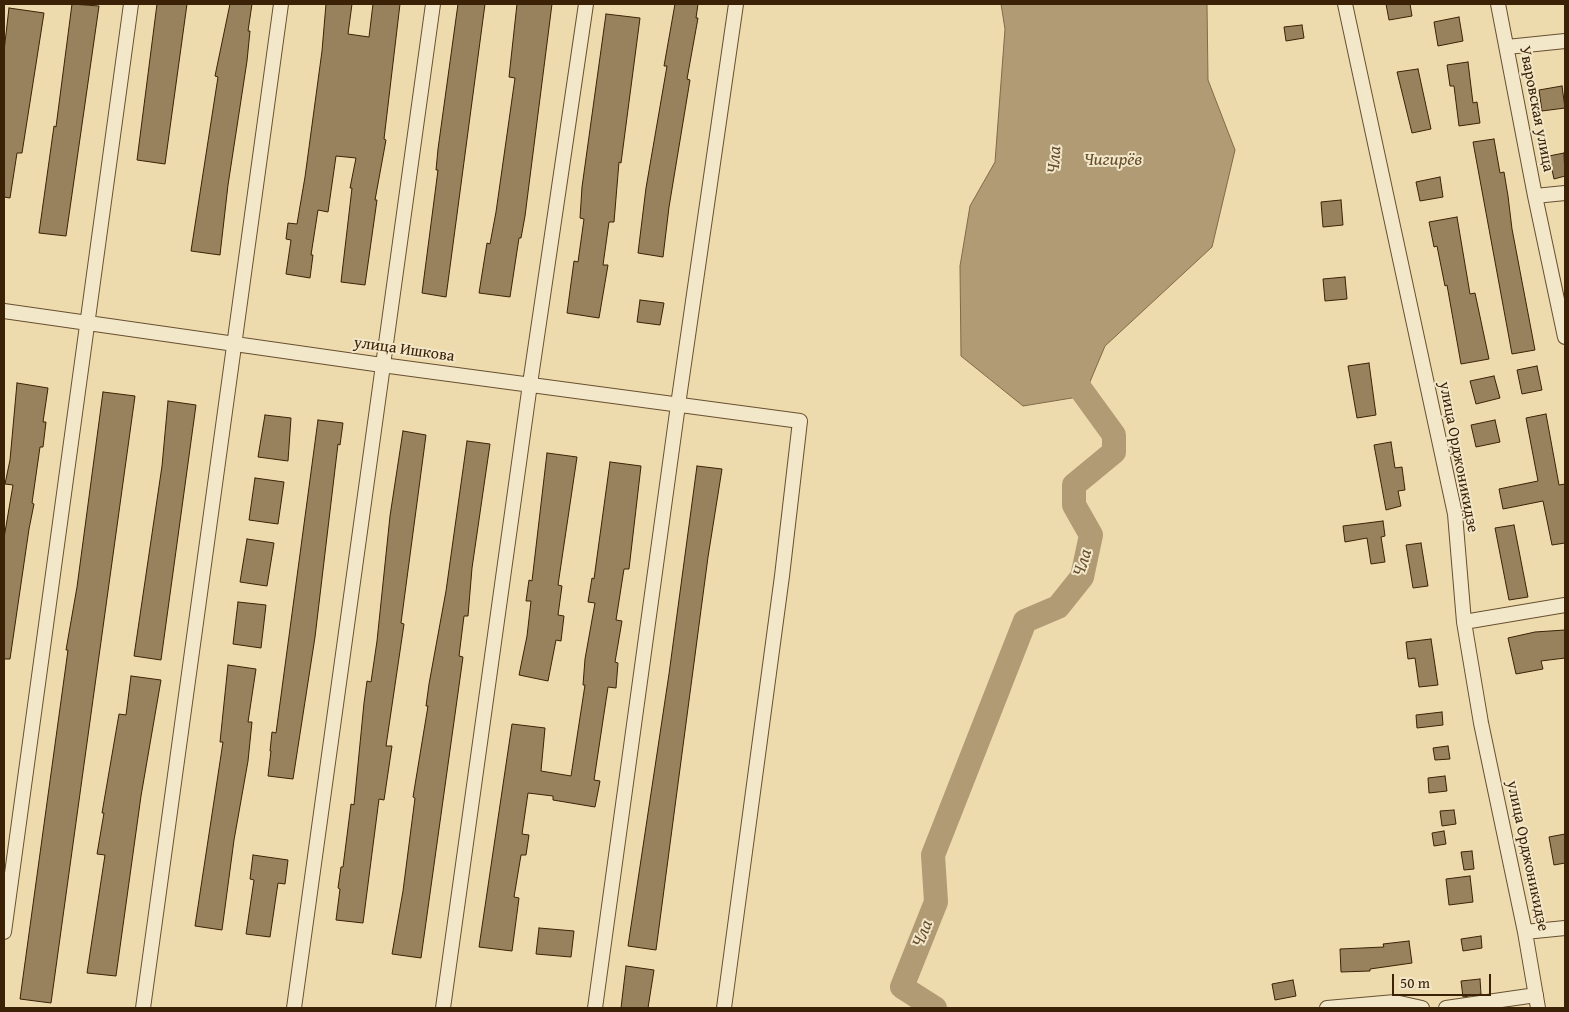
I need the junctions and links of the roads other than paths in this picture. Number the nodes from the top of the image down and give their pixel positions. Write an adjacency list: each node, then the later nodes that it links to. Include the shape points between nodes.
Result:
1 (131, 4): 13 (street)
2 (281, 4): 15 (street)
3 (433, 4): 16 (street)
4 (586, 4): 17 (street)
5 (736, 4): 18 (street)
6 (1344, 4): 20 (street, улица Орджоникидзе, via 1455,514)
7 (1498, 4): 9 (street, Уваровская улица)
8 (1565, 41): 9 (street)
9 (1507, 47): 11 (street, Уваровская улица)
10 (1565, 193): 11 (street)
11 (1535, 196): 14 (street, Уваровская улица)
12 (4, 310): 13 (street, улица Ишкова)
13 (86, 324): 15 (street, улица Ишкова); 22 (street)
14 (1565, 337)
15 (234, 343): 16 (street, улица Ишкова); 25 (street)
16 (382, 366): 17 (street, улица Ишкова); 26 (street)
17 (530, 384): 18 (street, улица Ишкова); 27 (street)
18 (678, 405): 28 (street); 29 (street, улица Ишкова, via 800,421)
19 (1565, 605): 20 (street)
20 (1464, 622): 23 (street, улица Орджоникидзе, via 1481,723)
21 (1565, 928): 23 (street)
22 (4, 932)
23 (1525, 932): 24 (street, улица Орджоникидзе)
24 (1537, 1002): 32 (street)
25 (144, 1008)
26 (294, 1008)
27 (443, 1008)
28 (595, 1008)
29 (724, 1008)
30 (1327, 1008): 31 (street, via 1395,1002)
31 (1422, 1008)
32 (1446, 1008)

